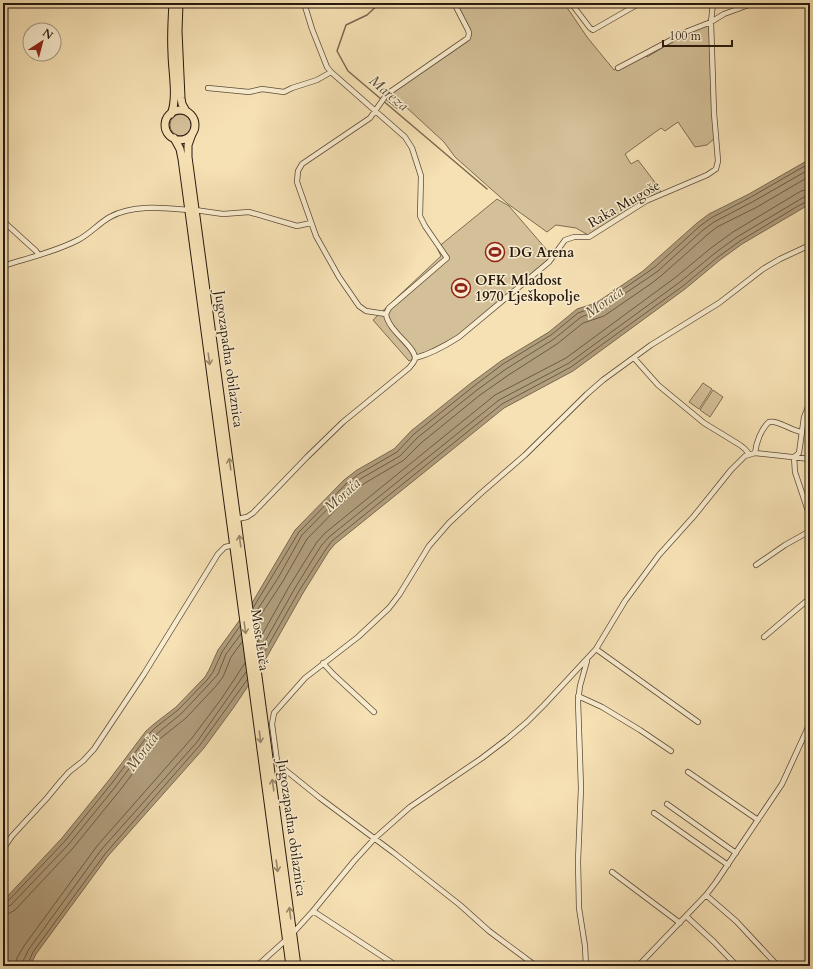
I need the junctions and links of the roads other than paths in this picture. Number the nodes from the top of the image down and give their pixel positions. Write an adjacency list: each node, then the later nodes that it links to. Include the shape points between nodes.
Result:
1 (173, 3): 15 (main road, via 174,95)
2 (179, 3): 13 (main road, via 180,98)
3 (304, 3): 11 (street, via 312,29)
4 (454, 3): 14 (street, via 468,30 468,38 383,97)
5 (571, 3): 6 (street, via 593,30)
6 (640, 3)
7 (713, 3): 9 (street, Raka Mugoše)
8 (754, 3): 9 (street, via 724,14)
9 (711, 22): 10 (street, via 688,31); 25 (street, Raka Mugoše, via 718,161 716,169 650,199 589,237 565,240 546,265 459,337 426,355)
10 (618, 68)
11 (331, 72): 12 (street, via 284,92); 14 (street)
12 (208, 88)
13 (186, 111): 15 (main road, via 178,110); 16 (main road, via 195,123)
14 (374, 111): 20 (street, via 370,118 299,168 297,182); 24 (street, via 410,144 421,176 420,216 447,258 389,308)
15 (170, 114): 17 (main road, via 166,126 168,134)
16 (192, 134): 17 (main road, via 183,140); 18 (main road, Jugozapadna obilaznica, via 188,145 188,157)
17 (174, 138): 18 (main road, Jugozapadna obilaznica, via 181,154)
18 (192, 210): 20 (street, via 223,214 249,212 297,226); 22 (street, via 147,208 118,213 78,240); 34 (main road, Jugozapadna obilaznica, one-way to 18); 36 (main road, Jugozapadna obilaznica, one-way to 36)
19 (3, 221): 22 (street)
20 (311, 223): 24 (street, via 354,300 366,311)
21 (810, 246): 26 (street, via 763,269 719,302)
22 (39, 255): 23 (street)
23 (3, 266)
24 (386, 314): 25 (street, via 389,324 412,350)
25 (415, 358): 34 (street, via 408,368 343,422 253,513)
26 (634, 358): 30 (street, via 663,390 704,424 740,445); 43 (street, via 586,394 449,523 429,546 389,608 358,637)
27 (810, 402): 28 (street)
28 (802, 432): 29 (street, via 769,422 757,442); 31 (street, via 799,453)
29 (755, 453): 30 (street); 31 (street)
30 (749, 454): 41 (street, via 731,470 651,565 624,601)
31 (794, 457): 32 (street); 33 (street, via 794,472)
32 (810, 458)
33 (810, 517)
34 (237, 519): 38 (main road, Jugozapadna obilaznica, one-way to 34)
35 (810, 530): 37 (street)
36 (234, 545): 38 (main road, Jugozapadna obilaznica); 55 (street, via 225,547 218,554 94,749 69,772 12,836)
37 (756, 565)
38 (243, 589): 44 (main road, Most Luča)
39 (810, 598): 40 (street)
40 (764, 638)
41 (596, 649): 42 (street); 47 (street)
42 (587, 659): 45 (street); 54 (street, via 515,733 410,807)
43 (323, 663): 46 (street); 54 (street, via 274,713 272,724 277,761 320,798)
44 (257, 693): 63 (main road, Jugozapadna obilaznica, one-way to 44); 64 (main road, Jugozapadna obilaznica, one-way to 64)
45 (578, 696): 49 (street, via 602,707); 70 (street, via 581,788 578,861)
46 (374, 712)
47 (698, 722)
48 (810, 723): 53 (street, via 782,784)
49 (670, 751)
50 (688, 772): 53 (street)
51 (667, 804): 56 (street)
52 (654, 813): 57 (street)
53 (758, 820): 56 (street)
54 (375, 838): 60 (street); 69 (street)
55 (3, 850)
56 (736, 853): 57 (street)
57 (728, 865): 59 (street)
58 (612, 872): 62 (street)
59 (706, 895): 61 (street); 73 (street, via 736,921)
60 (313, 911): 63 (street); 68 (street)
61 (686, 916): 62 (street); 72 (street)
62 (680, 923): 71 (street)
63 (293, 933): 67 (main road, Jugozapadna obilaznica)
64 (287, 939): 65 (street); 66 (main road, Jugozapadna obilaznica)
65 (257, 966)
66 (290, 966)
67 (297, 966)
68 (397, 966)
69 (536, 966)
70 (586, 966)
71 (638, 966)
72 (737, 966)
73 (778, 966)

